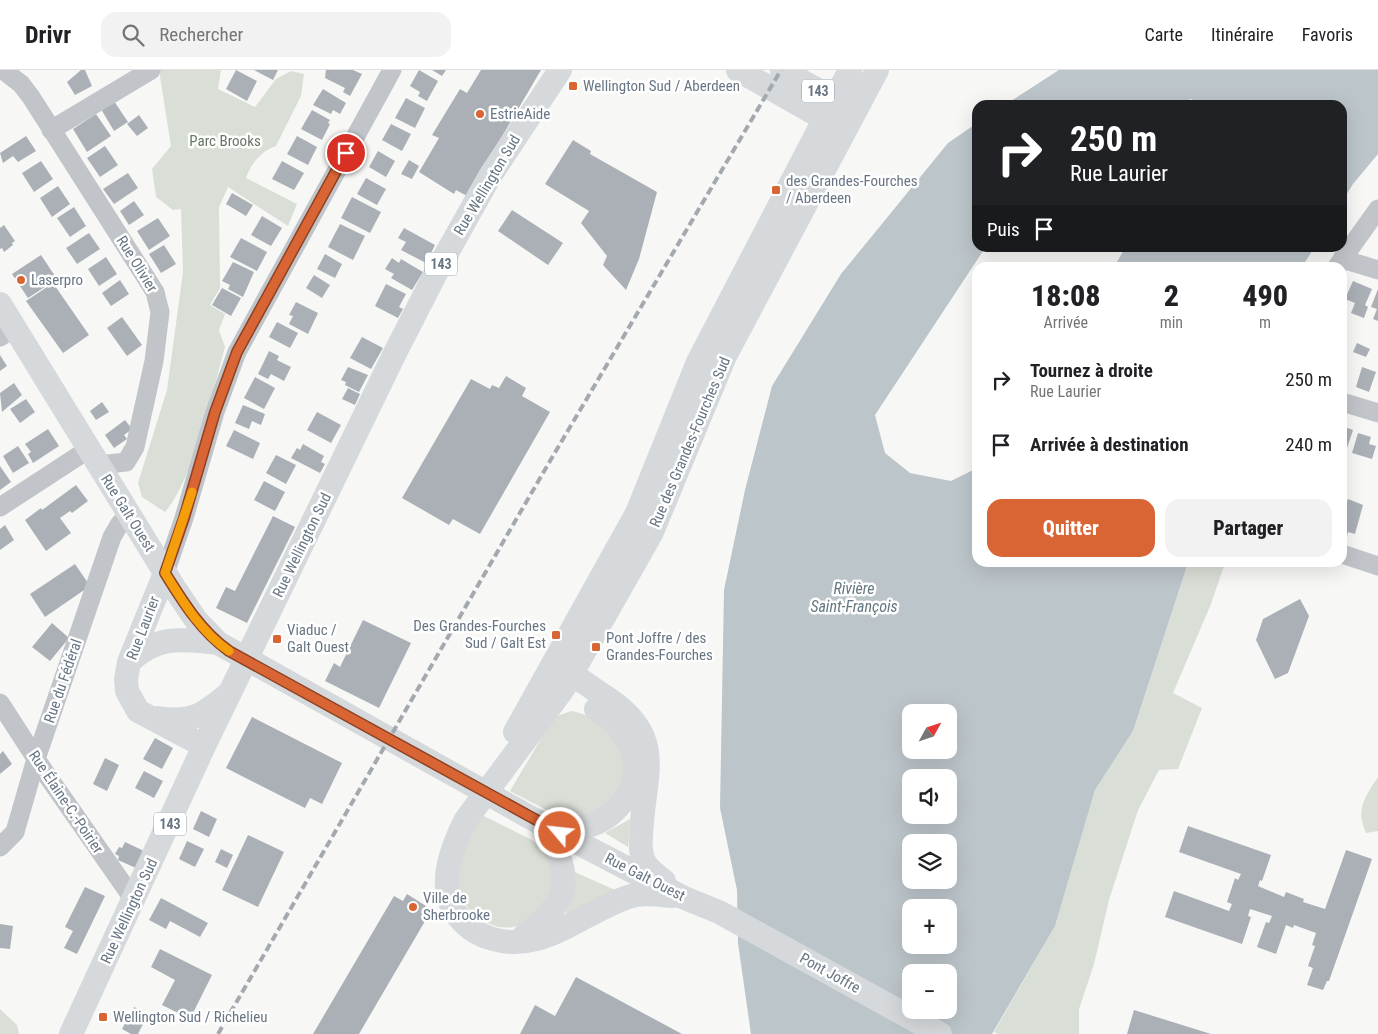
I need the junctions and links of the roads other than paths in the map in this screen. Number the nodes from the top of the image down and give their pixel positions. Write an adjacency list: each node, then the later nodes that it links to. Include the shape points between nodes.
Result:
1 (3, 70): 10 (street, Rue Olivier, via 31,97)
2 (151, 70): 10 (street)
3 (392, 70): 25 (street, Rue Laurier, via 237,352)
4 (560, 70): 29 (main road, Rue Wellington Sud / 143, via 490,176 439,267)
5 (738, 70): 9 (main road, 143)
6 (782, 70): 9 (main road, 143)
7 (850, 70): 9 (main road, Rue des Grandes-Fourches Sud / 143)
8 (877, 70): 9 (main road, Rue des Grandes-Fourches Sud / 143)
9 (839, 115): 28 (main road, Rue des Grandes-Fourches Sud, via 698,362 637,513)
10 (51, 130): 20 (street, Rue Olivier, via 159,302 154,361 131,456 118,464)
11 (1378, 210): 12 (street)
12 (1340, 262)
13 (1347, 264): 14 (street)
14 (1378, 270)
15 (0, 304): 17 (main road, Rue Galt Ouest)
16 (0, 308): 17 (main road, Rue Galt Ouest)
17 (7, 332): 20 (main road, Rue Galt Ouest)
18 (1347, 404): 19 (street)
19 (1378, 413)
20 (94, 457): 21 (street); 22 (main road, Rue Galt Ouest)
21 (0, 507)
22 (128, 514): 25 (main road, Rue Galt Ouest); 33 (street, Rue du Fédéral, via 112,537)
23 (1347, 556): 24 (street)
24 (1378, 566)
25 (165, 573): 26 (main road, Rue Galt Ouest, via 196,620); 27 (main road, Rue Laurier)
26 (223, 647): 27 (main road, via 181,639 166,641 143,649); 34 (main road, Rue Galt Ouest)
27 (130, 662): 31 (main road, Rue Laurier, via 127,691 138,711)
28 (561, 678): 34 (main road, via 624,733 634,754 635,778 624,802 598,822 581,827); 36 (main road, via 620,706 639,727 649,767 641,829 642,855 647,866); 39 (main road, Rue des Grandes-Fourches Sud, via 480,800 457,837 452,853 447,886 456,913 480,936)
29 (232, 691): 31 (main road, via 205,714 186,720); 32 (main road, Rue Wellington Sud / 143)
30 (0, 703): 33 (street, Rue Élaine-C.-Poirier)
31 (147, 717): 32 (main road, Rue Laurier)
32 (204, 746): 37 (main road, Rue Wellington Sud / 143)
33 (36, 759): 35 (street, Rue du Fédéral, via 15,832); 37 (street, Rue Élaine-C.-Poirier)
34 (542, 824): 36 (main road, Rue Galt Ouest); 39 (main road, via 558,851 564,871 563,890 550,914)
35 (0, 847)
36 (682, 897): 38 (main road, Rue Galt Ouest); 39 (main road, Rue des Grandes-Fourches Sud, via 648,894 628,897 538,939)
37 (134, 900): 40 (main road, Rue Wellington Sud / 143)
38 (719, 912): 41 (main road, Pont Joffre)
39 (518, 941)
40 (71, 1034)
41 (940, 1034)

